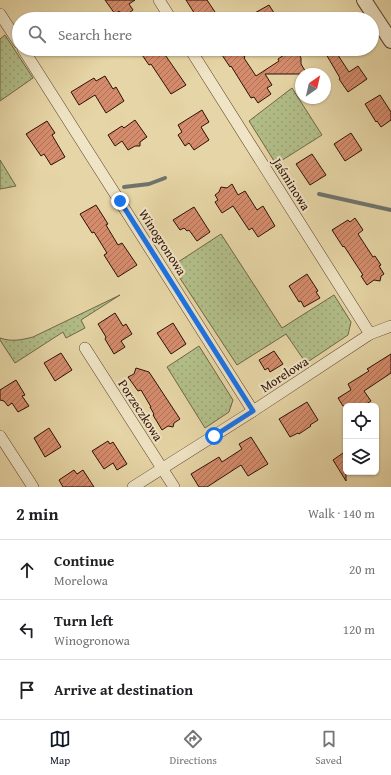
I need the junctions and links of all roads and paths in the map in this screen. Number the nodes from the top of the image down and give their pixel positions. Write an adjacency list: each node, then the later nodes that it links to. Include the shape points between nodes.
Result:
1 (159, 0): 3 (street)
2 (364, 0): 4 (street)
3 (167, 12)
4 (372, 12)
5 (0, 14): 7 (street)
6 (379, 23): 8 (street)
7 (12, 32)
8 (391, 41)
9 (27, 56): 14 (street, Winogronowa)
10 (194, 56): 12 (street, Jaśminowa)
11 (391, 326): 12 (street, Morelowa)
12 (370, 334): 14 (street, Morelowa)
13 (85, 348): 16 (street, Porzeczkowa)
14 (253, 411): 16 (street, Morelowa)
15 (0, 436): 17 (street)
16 (162, 469): 18 (street, Morelowa); 19 (street, Porzeczkowa)
17 (33, 487)
18 (133, 487)
19 (174, 487)

